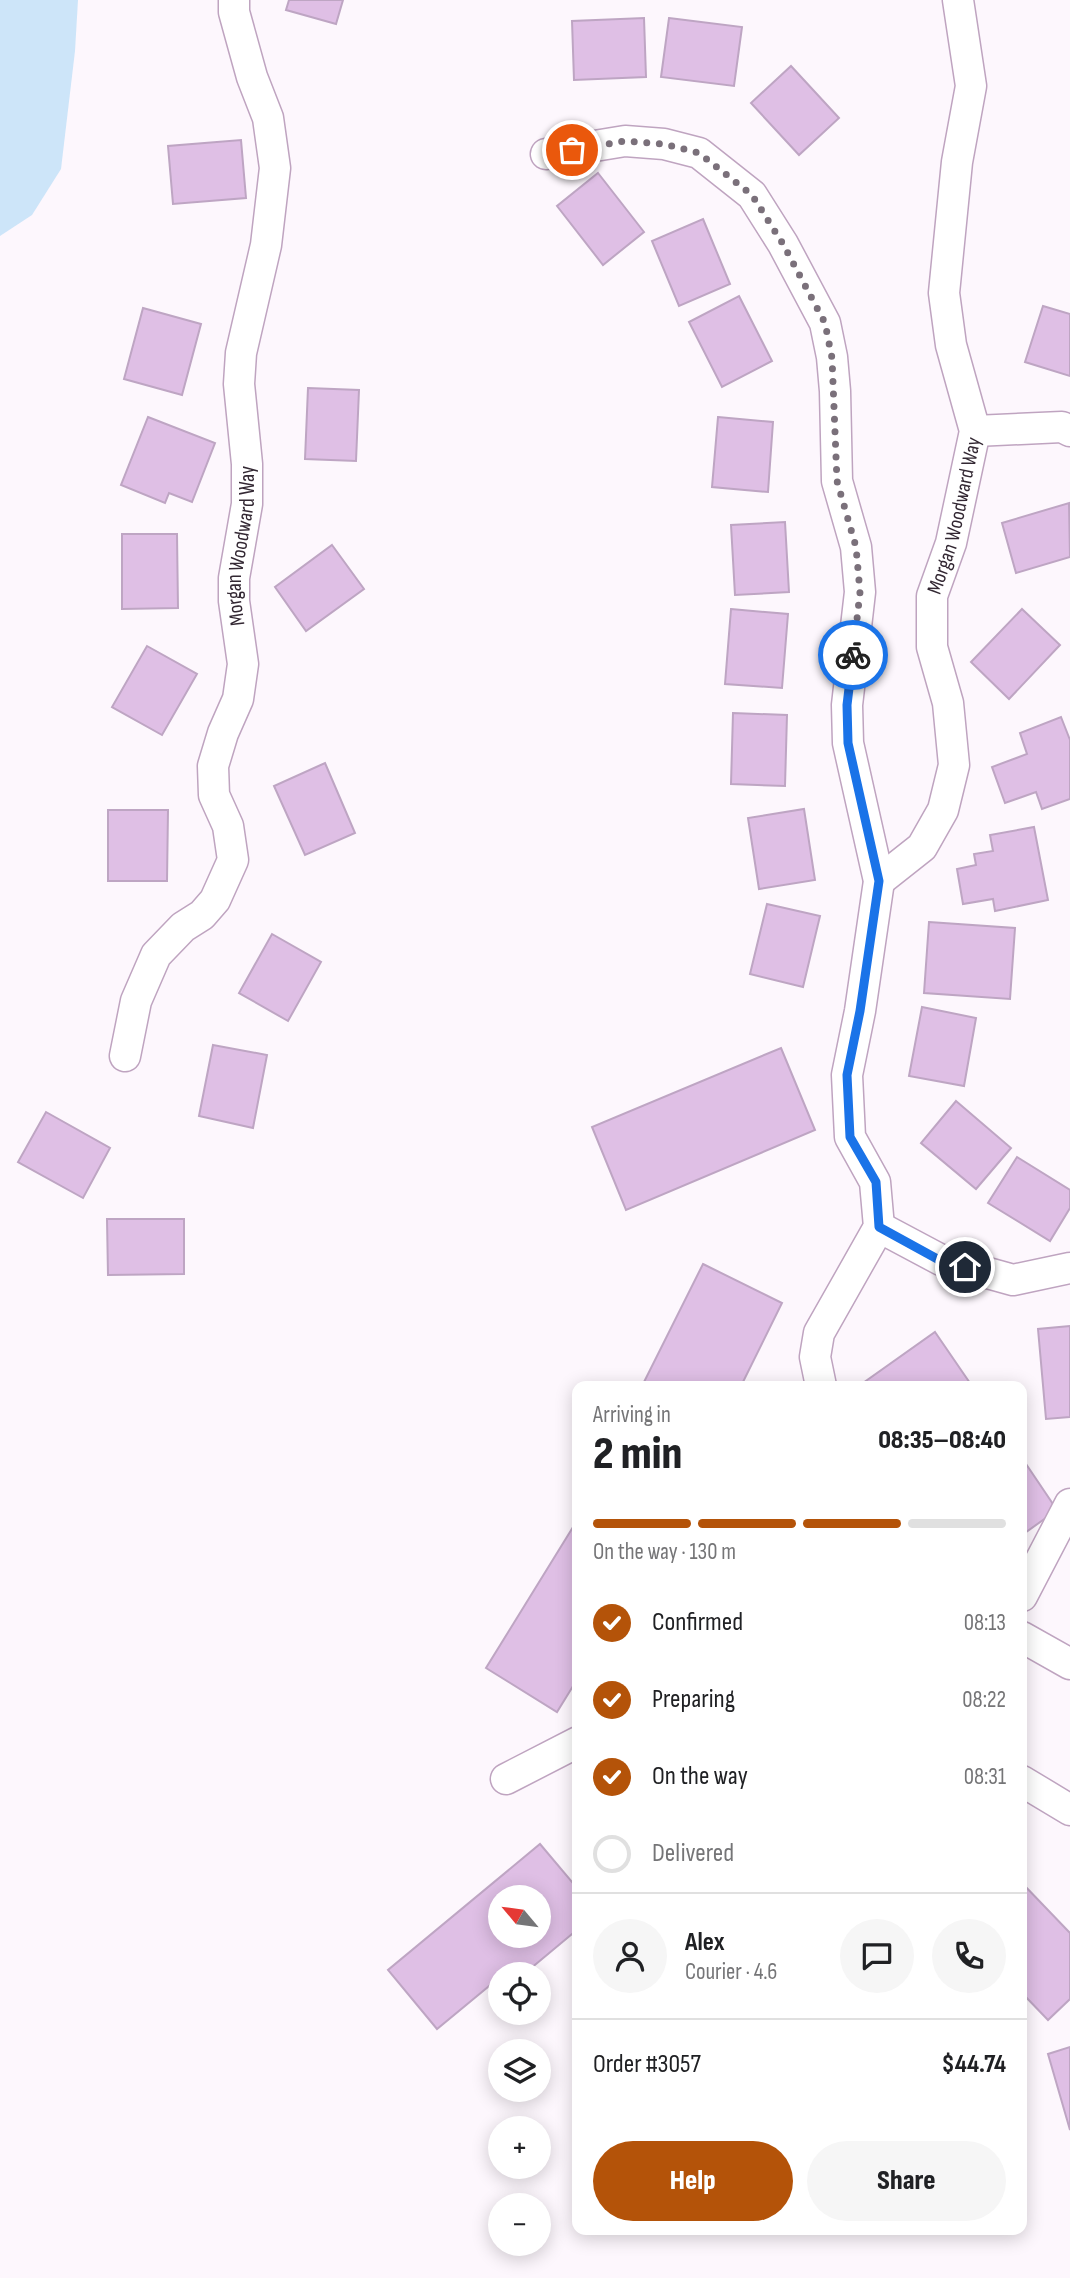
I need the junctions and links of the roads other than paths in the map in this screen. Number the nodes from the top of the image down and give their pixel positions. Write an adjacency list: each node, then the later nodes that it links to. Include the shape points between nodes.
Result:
1 (234, 0): 7 (street, Morgan Woodward Way, via 252,77 268,118 275,168 266,244 241,352 247,504 234,601 243,664 238,699 213,766 215,795 228,826 233,860 215,901 156,955 136,1001)
2 (958, 0): 4 (street, Morgan Woodward Way, via 971,86 957,162 944,293 951,345)
3 (546, 154): 6 (street, via 625,141 699,153 752,195 825,323 835,391 837,481 856,547 860,592 847,705 848,743)
4 (975, 430): 5 (street, via 1062,427); 6 (street, Morgan Woodward Way, via 951,543 932,596 932,647 948,703 954,765 943,810 922,847)
5 (1070, 431)
6 (879, 881): 8 (street, via 847,1075 850,1137 876,1182)
7 (125, 1056)
8 (879, 1227): 9 (street, via 941,1261 1013,1280); 10 (street, via 819,1333 815,1357)
9 (1070, 1268)
10 (820, 1381)
11 (1070, 1504): 12 (street)
12 (1027, 1586)
13 (1027, 1640): 14 (street)
14 (1070, 1664)
15 (572, 1745): 16 (street)
16 (506, 1779)
17 (1027, 1784): 18 (street)
18 (1070, 1810)

